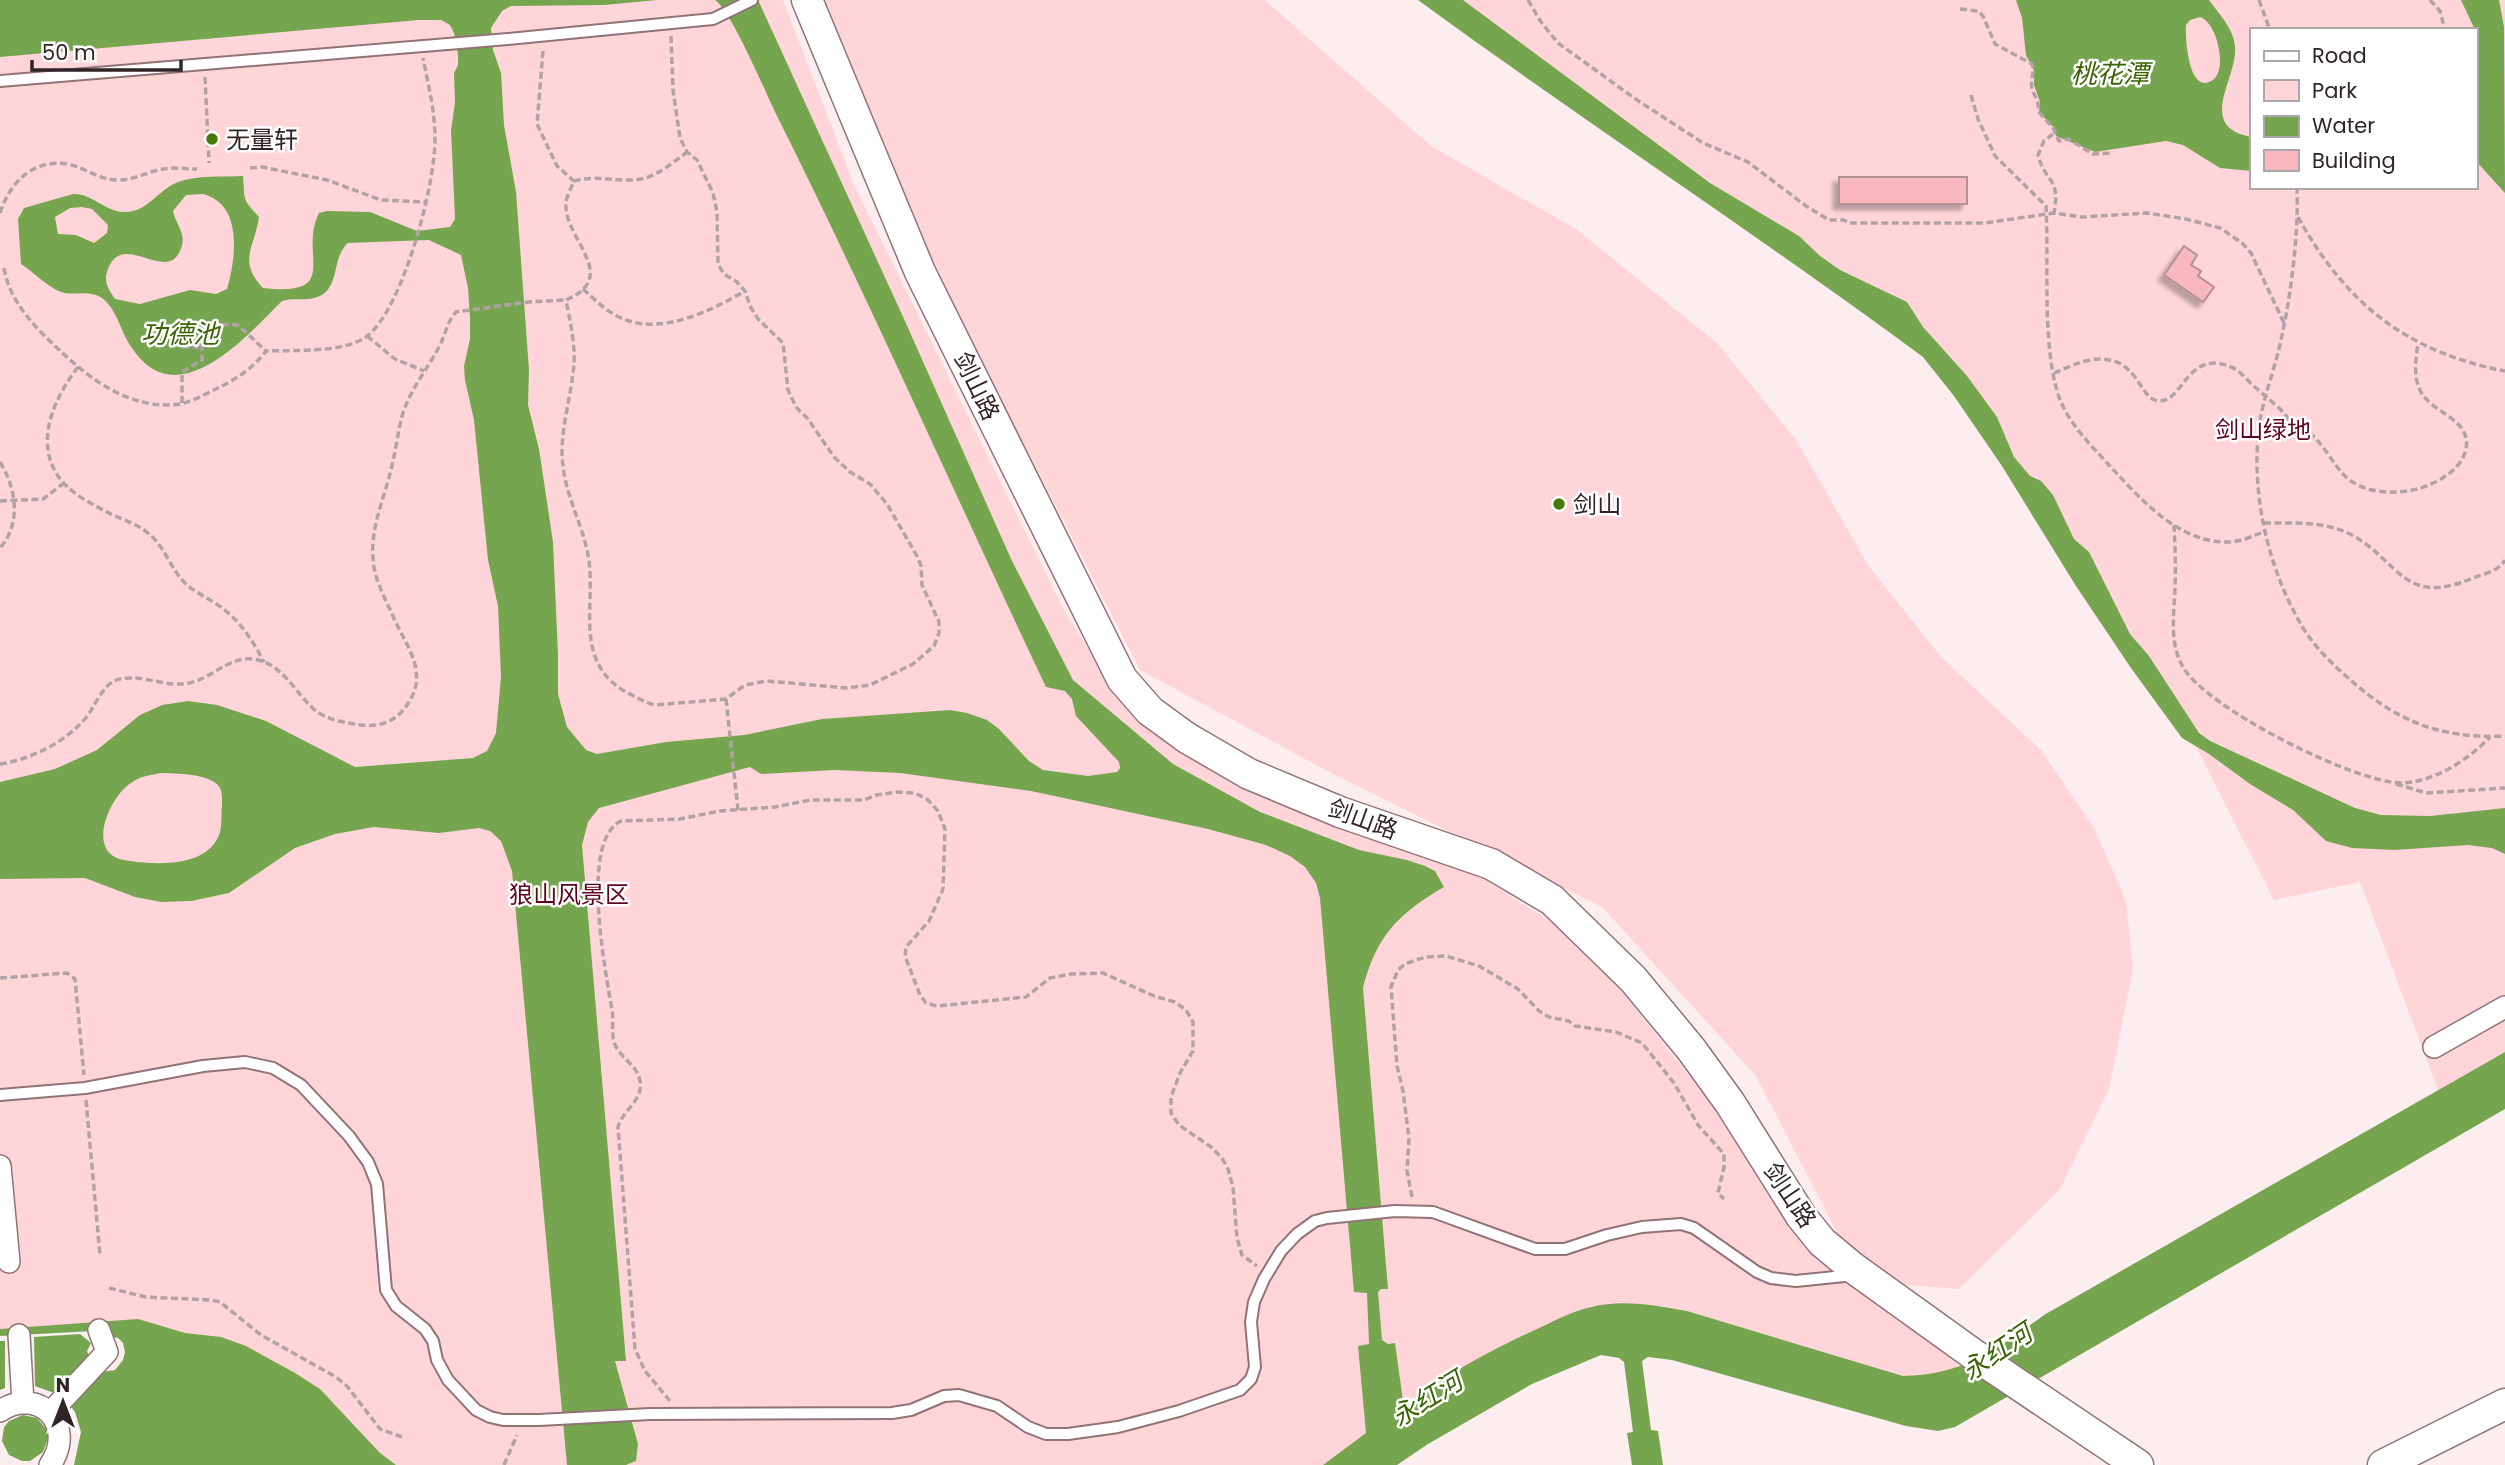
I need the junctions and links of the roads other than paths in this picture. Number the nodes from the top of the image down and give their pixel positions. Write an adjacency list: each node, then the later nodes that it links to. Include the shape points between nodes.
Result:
1 (751, 0): 3 (lane, via 713,19)
2 (807, 0): 9 (street, 剑山路, via 920,272 1122,679 1150,711 1248,774 1340,812 1491,864 1552,900 1633,979 1730,1103 1801,1216 1822,1242)
3 (0, 81)
4 (2505, 1007): 5 (street)
5 (2434, 1047)
6 (0, 1095): 9 (lane, via 85,1088 245,1062 273,1068 301,1085 368,1162 377,1184 387,1290 396,1306 425,1329 448,1380 475,1410 503,1420 892,1413 959,1395 997,1406 1046,1434 1118,1427 1240,1390 1251,1379 1255,1367 1254,1302 1268,1272 1297,1234 1327,1218 1433,1212 1535,1249 1564,1249 1607,1234 1681,1224 1771,1278 1796,1281)
7 (0, 1166): 8 (street)
8 (9, 1262)
9 (1861, 1274): 17 (street, 剑山路)
10 (99, 1330): 15 (street, via 107,1352)
11 (19, 1335): 12 (street)
12 (23, 1403): 14 (street); 15 (street)
13 (2505, 1404): 18 (street)
14 (0, 1411)
15 (50, 1413): 16 (street, via 60,1430)
16 (54, 1463)
17 (2138, 1465)
18 (2384, 1465)

